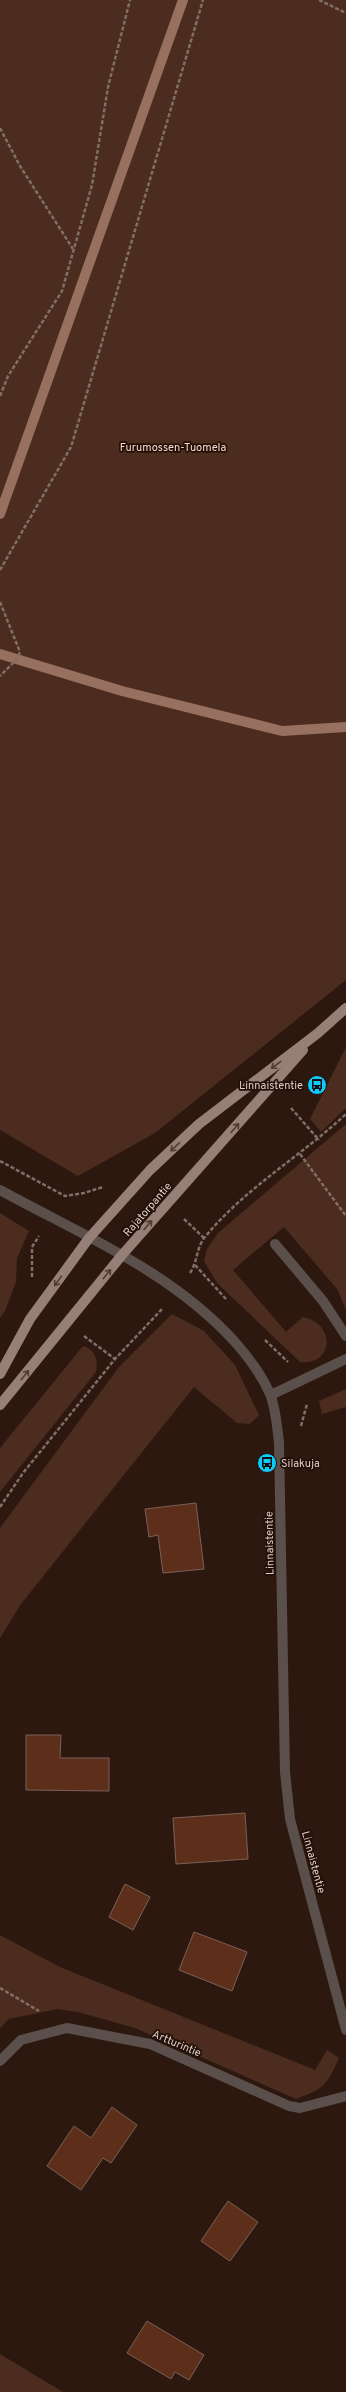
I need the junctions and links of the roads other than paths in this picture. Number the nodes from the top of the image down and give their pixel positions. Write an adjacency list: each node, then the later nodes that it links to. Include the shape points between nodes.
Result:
1 (346, 1008): 2 (main road, Rajatorpantie)
2 (318, 1033): 4 (main road, Rajatorpantie, one-way to 4, via 199,1124 150,1170); 6 (main road, Rajatorpantie, one-way to 2)
3 (0, 1190): 4 (street, Linnaistentie)
4 (89, 1238): 6 (street, Linnaistentie); 9 (main road, Rajatorpantie, one-way to 9, via 30,1319)
5 (275, 1244): 7 (street, via 323,1301)
6 (122, 1255): 10 (street, Linnaistentie, via 178,1290 219,1325 252,1362); 11 (main road, Rajatorpantie, one-way to 6)
7 (346, 1336)
8 (346, 1359): 10 (street)
9 (0, 1374)
10 (271, 1395): 12 (street, Linnaistentie, via 279,1442 285,1772 290,1819)
11 (0, 1405)
12 (346, 2030)
13 (0, 2061): 14 (street, Artturintie, via 21,2040 67,2028 150,2044 289,2106 300,2108)
14 (346, 2096)

